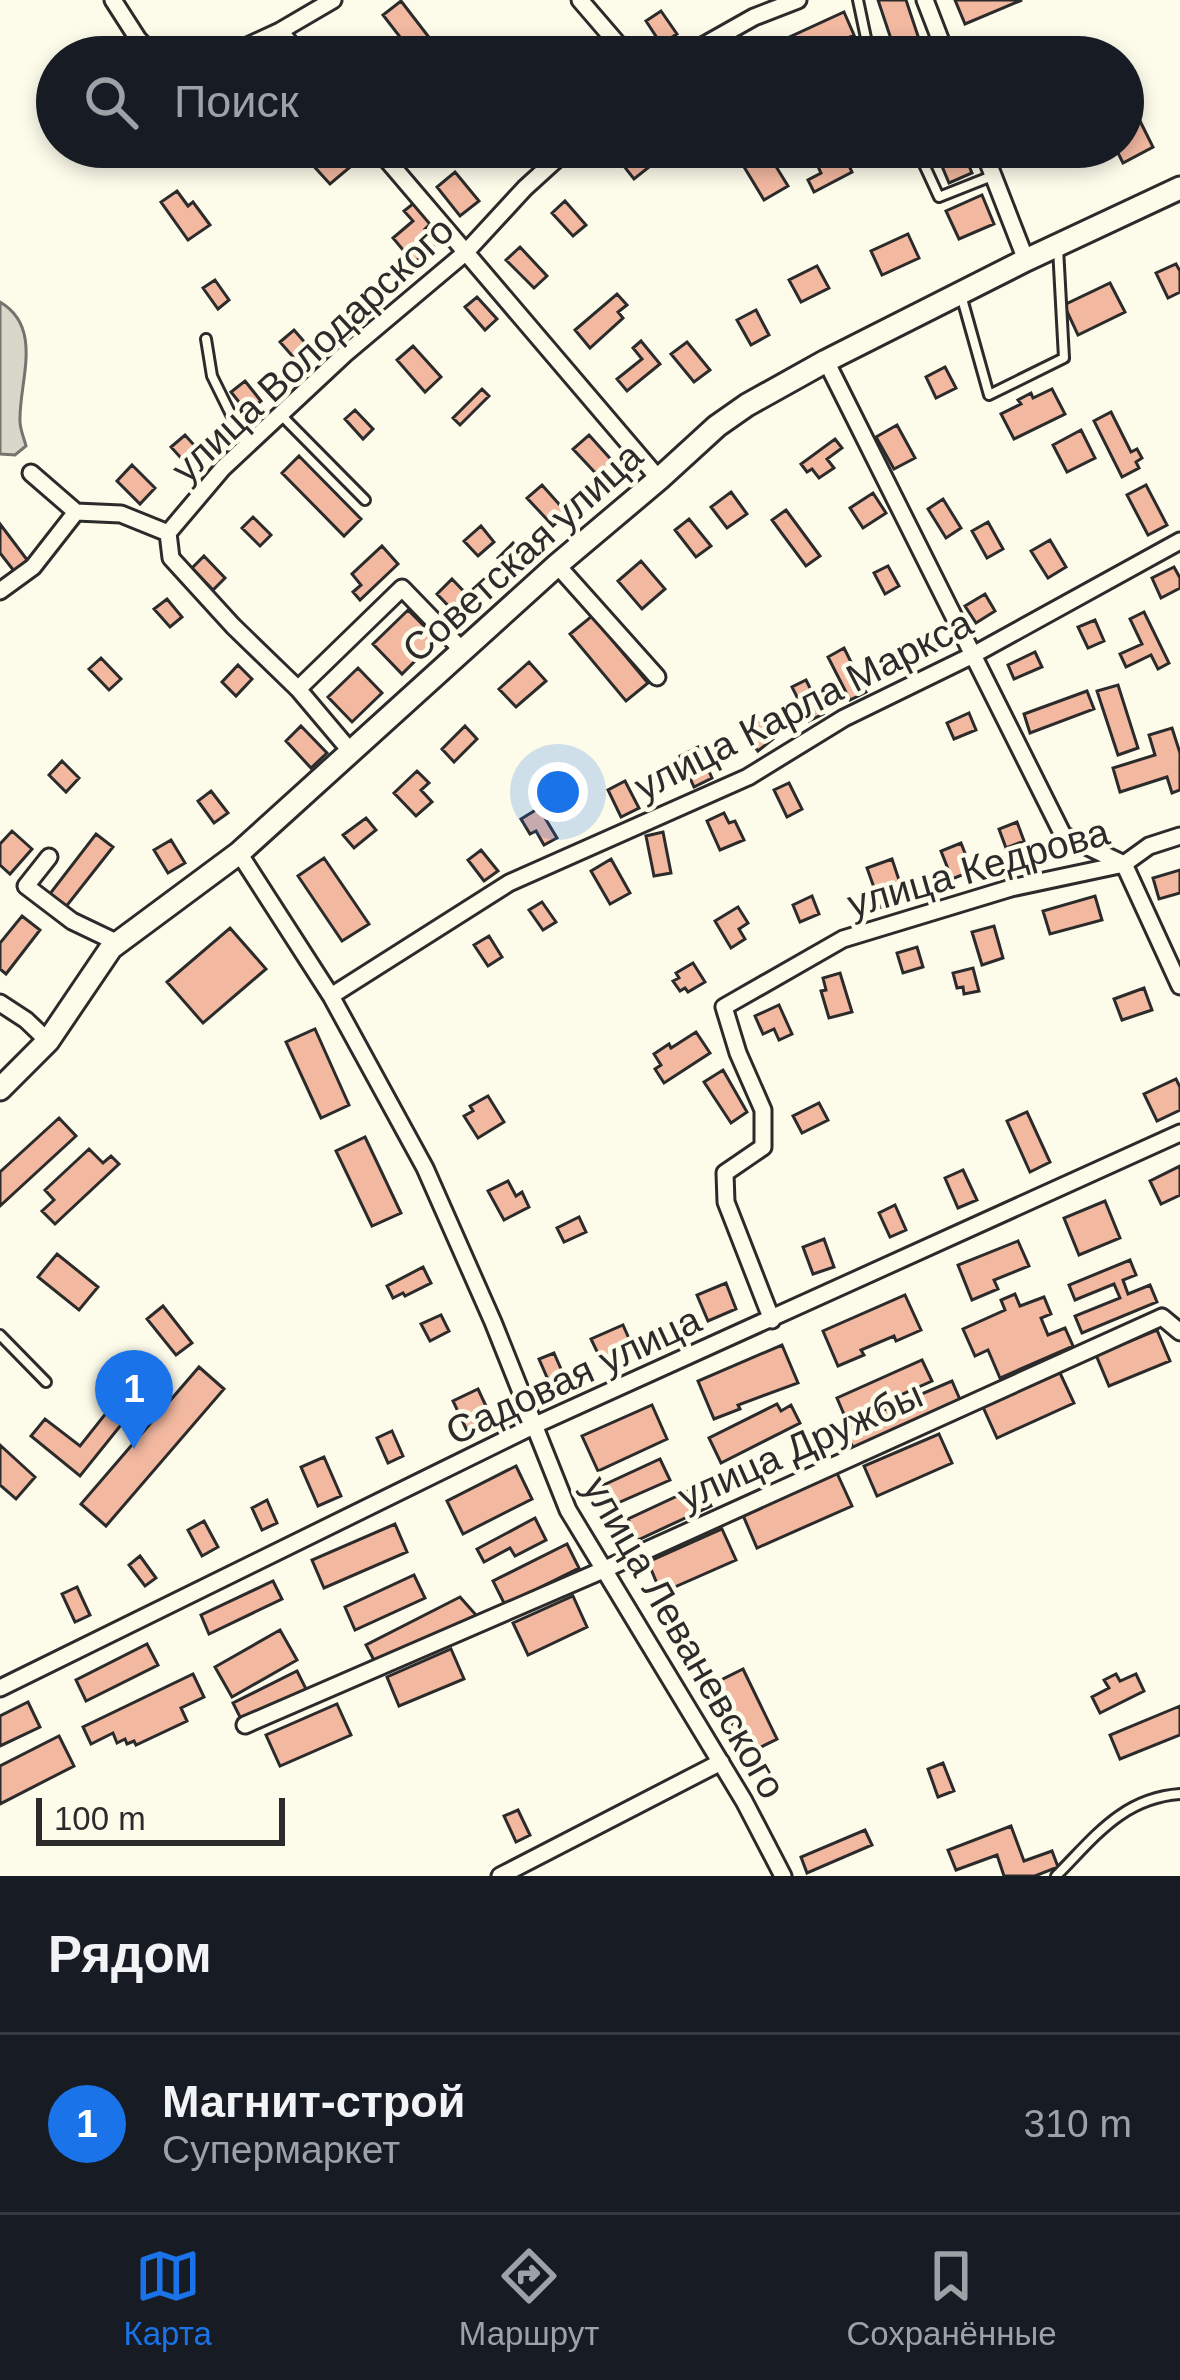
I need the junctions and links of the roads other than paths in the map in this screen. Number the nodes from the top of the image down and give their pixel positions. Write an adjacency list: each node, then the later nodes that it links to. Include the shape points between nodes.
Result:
1 (113, 0): 8 (street)
2 (333, 0): 7 (street)
3 (580, 0): 11 (street)
4 (798, 0): 12 (street)
5 (858, 0): 13 (lane)
6 (925, 0): 14 (street)
7 (280, 31): 9 (street); 10 (street)
8 (137, 36)
9 (269, 36)
10 (284, 36)
11 (611, 36)
12 (720, 36)
13 (865, 36)
14 (939, 36)
15 (394, 168): 22 (street)
16 (547, 168): 22 (street, улица Володарского)
17 (925, 168): 19 (lane, via 938,197)
18 (990, 168): 19 (street)
19 (993, 176): 23 (street)
20 (1180, 188): 21 (street, Советская улица)
21 (1058, 245): 23 (street, Советская улица); 24 (lane, via 1064,358 989,394)
22 (465, 253): 27 (street, улица Володарского); 30 (street)
23 (1026, 260): 24 (street, Советская улица)
24 (961, 293): 26 (street, Советская улица)
25 (206, 339): 28 (lane, via 212,376)
26 (826, 361): 30 (street, Советская улица, via 717,426); 38 (street)
27 (281, 415): 28 (street, улица Володарского); 31 (lane)
28 (247, 446): 33 (street, улица Володарского)
29 (31, 473): 32 (street)
30 (659, 479): 35 (street, Советская улица)
31 (365, 500)
32 (76, 512): 33 (street, улица Володарского, via 122,514); 36 (street, via 33,567)
33 (168, 533): 40 (street, via 171,558)
34 (1180, 541): 38 (street, улица Карла Маркса)
35 (557, 565): 37 (street, Советская улица); 39 (street)
36 (0, 591)
37 (462, 650): 40 (street, via 402,588); 41 (street, Советская улица)
38 (973, 655): 45 (street, via 1063,836); 48 (street, улица Карла Маркса, via 844,718 748,778 509,883)
39 (656, 677)
40 (298, 689): 41 (street)
41 (352, 753): 43 (street, Советская улица)
42 (1180, 836): 45 (street, улица Кедрова)
43 (239, 854): 46 (street, Советская улица); 48 (street, улица Леваневского)
44 (49, 856): 46 (street, via 26,886)
45 (1124, 864): 47 (street); 53 (street, улица Кедрова, via 843,939 724,1007 763,1110 763,1147 725,1173 726,1202)
46 (118, 943): 50 (street, Советская улица)
47 (1180, 986)
48 (331, 996): 57 (street, улица Леваневского, via 425,1168)
49 (0, 1003): 50 (street)
50 (48, 1041): 51 (street, Советская улица)
51 (0, 1089)
52 (1180, 1133): 53 (street, Садовая улица)
53 (772, 1320): 57 (street, Садовая улица)
54 (1180, 1333): 58 (street, улица Дружбы, via 1162,1317)
55 (0, 1335): 56 (lane)
56 (46, 1382)
57 (533, 1426): 58 (street, улица Леваневского); 59 (street, Садовая улица)
58 (603, 1570): 60 (street, улица Дружбы); 61 (street, улица Леваневского)
59 (0, 1688)
60 (245, 1726)
61 (721, 1762): 63 (street); 64 (street, улица Леваневского)
62 (1180, 1794): 65 (lane, via 1119,1813)
63 (500, 1876)
64 (783, 1876)
65 (1056, 1876)

